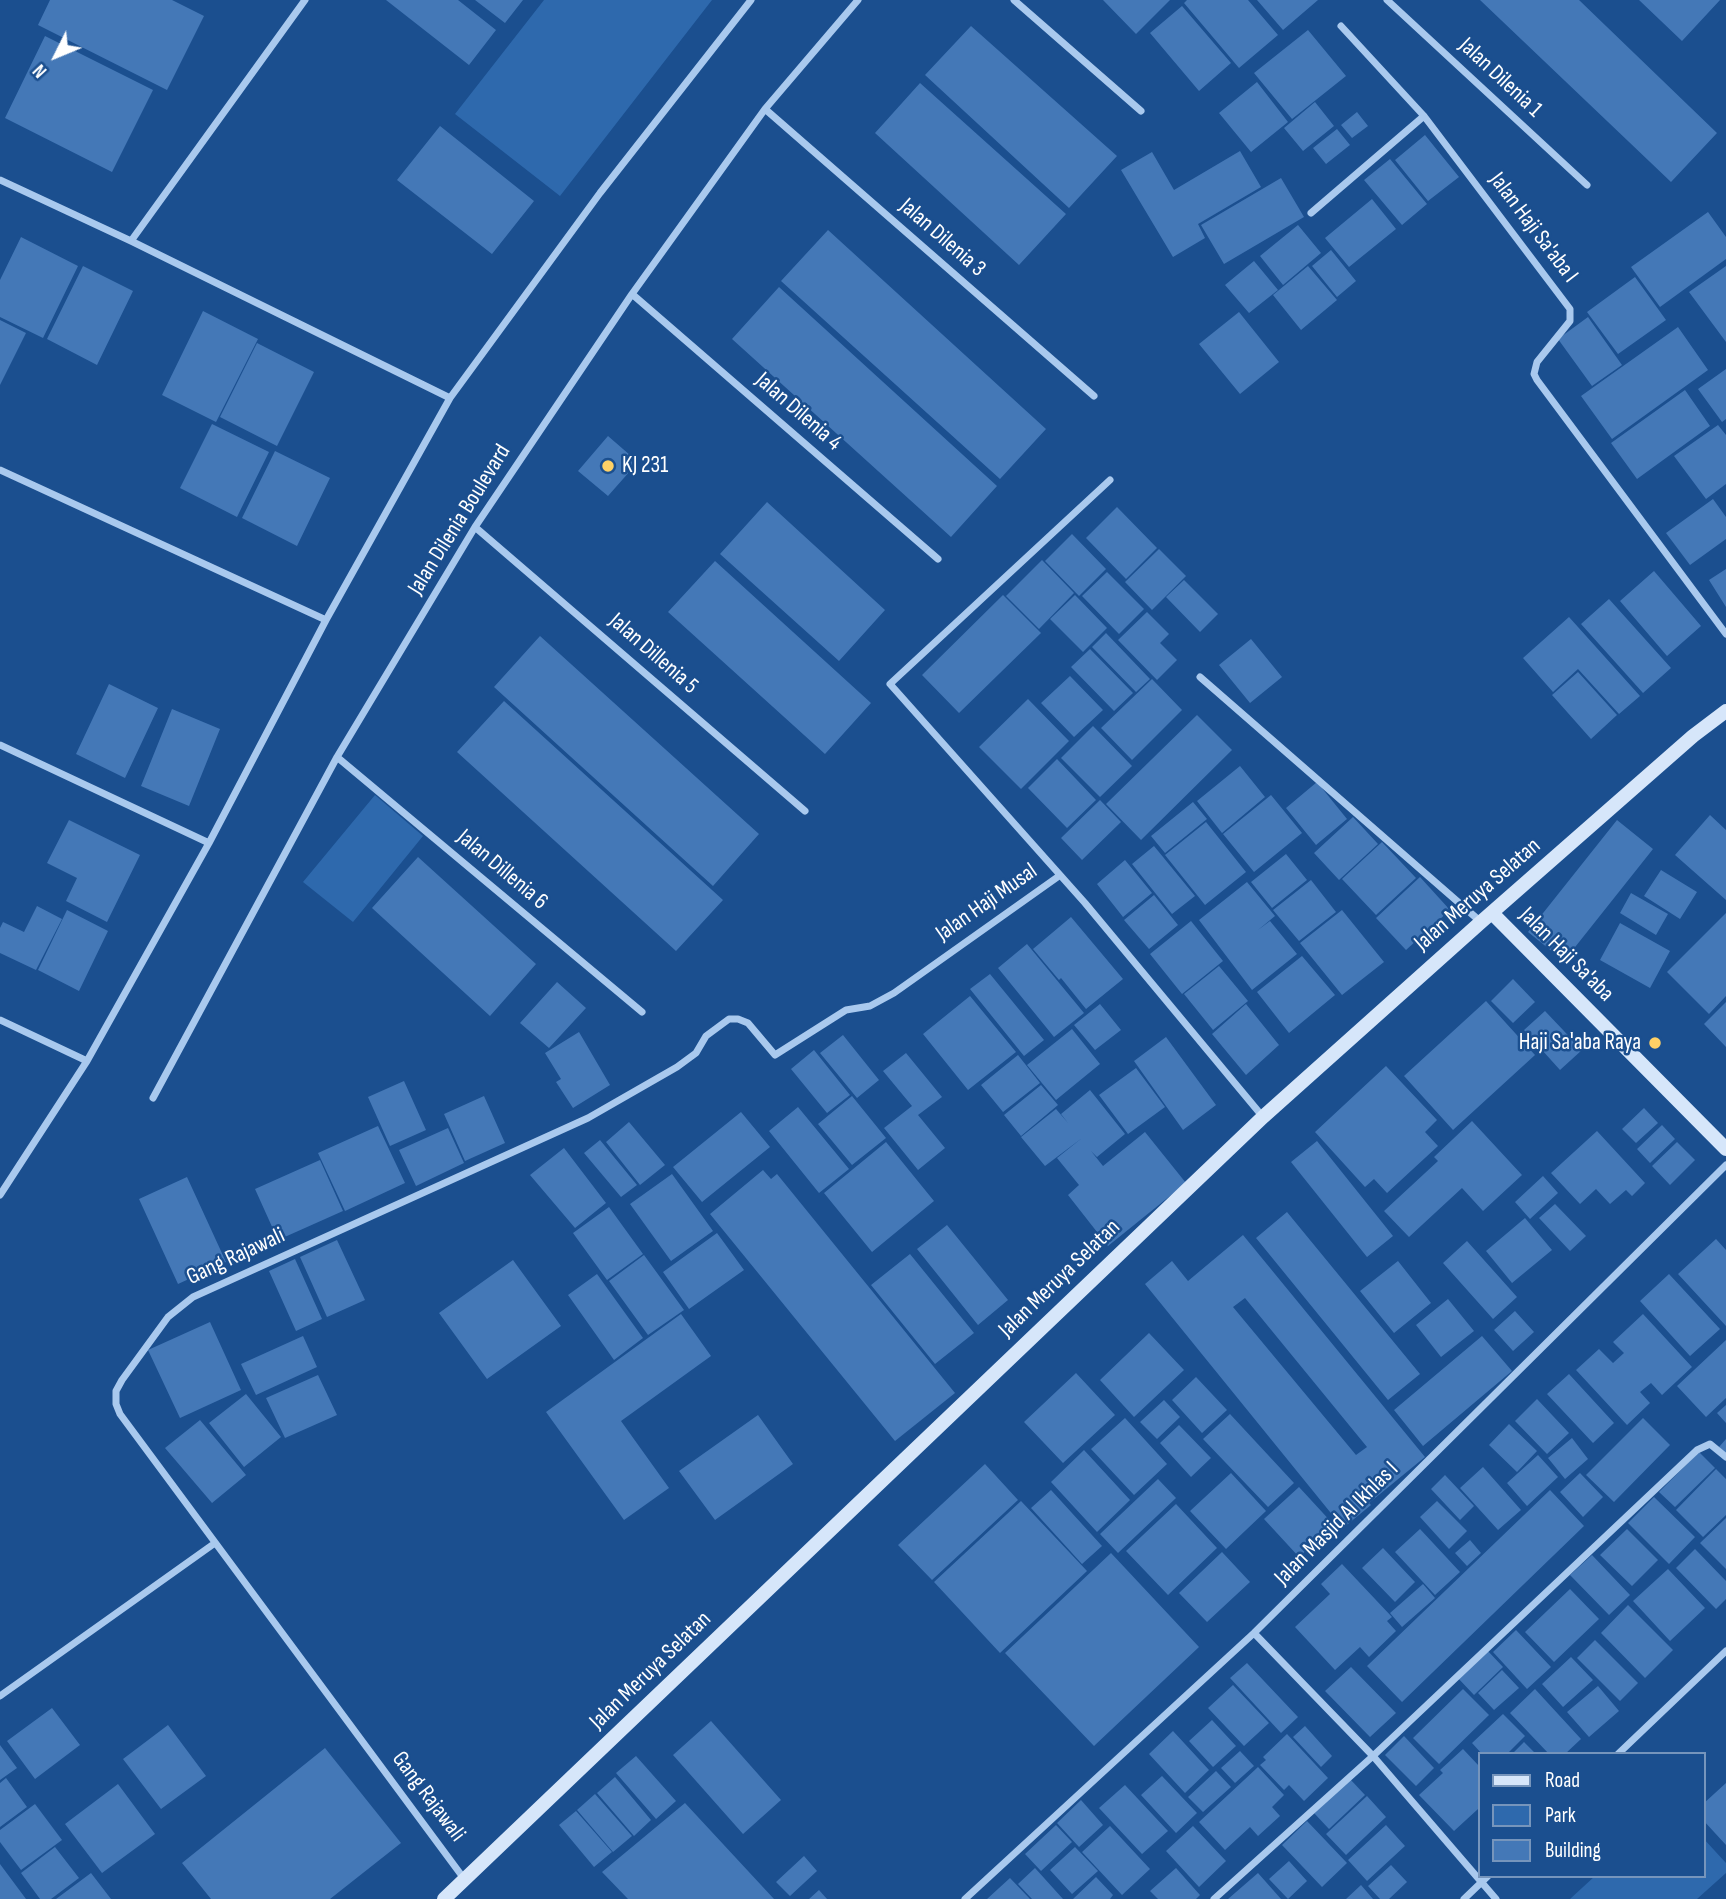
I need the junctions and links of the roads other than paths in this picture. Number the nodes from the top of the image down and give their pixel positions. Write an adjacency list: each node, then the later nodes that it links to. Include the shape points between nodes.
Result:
1 (304, 0): 13 (street)
2 (751, 0): 16 (street, via 600,193)
3 (858, 0): 7 (street, Jalan Dilenia Boulevard)
4 (1014, 0): 8 (street)
5 (1387, 0): 11 (street, Jalan Dilenia 1)
6 (1341, 26): 9 (street, Jalan Haji Sa'aba I)
7 (765, 109): 14 (street, Jalan Dilenia Boulevard); 15 (street, Jalan Dilenia 3)
8 (1141, 111)
9 (1424, 116): 12 (street); 22 (street, Jalan Haji Sa'aba I, via 1570,309 1567,326 1537,362 1537,380)
10 (0, 180): 13 (street)
11 (1587, 185)
12 (1311, 213)
13 (131, 241): 16 (street)
14 (632, 294): 19 (street, Jalan Dilenia Boulevard); 20 (street, Jalan Dilenia 4)
15 (1094, 396)
16 (450, 398): 21 (street)
17 (0, 470): 21 (street)
18 (1110, 480): 29 (street, via 890,684)
19 (475, 527): 26 (street, Jalan Dilenia Boulevard); 27 (street, Jalan Dillenia 5)
20 (938, 559)
21 (326, 620): 28 (street)
22 (1726, 634)
23 (1200, 677): 30 (street)
24 (1726, 711): 30 (main road, Jalan Meruya Selatan)
25 (0, 745): 28 (street)
26 (337, 757): 31 (street, Jalan Dillenia 6); 35 (street, Jalan Dilenia Boulevard)
27 (805, 811)
28 (209, 843): 34 (street)
29 (1059, 876): 33 (street, Jalan Haji Musal, via 894,993 870,1006 846,1010); 36 (street, Jalan Haji Musal)
30 (1486, 917): 36 (main road, Jalan Meruya Selatan); 37 (main road, Jalan Haji Sa'aba)
31 (642, 1012)
32 (0, 1020): 34 (street)
33 (775, 1055): 41 (street, Gang Rajawali, via 748,1023 729,1019 677,1067 588,1118 193,1297 168,1317 122,1380 116,1404)
34 (87, 1060): 39 (street)
35 (153, 1098)
36 (1263, 1117): 48 (main road, Jalan Meruya Selatan)
37 (1726, 1149)
38 (1726, 1166): 42 (street, Jalan Masjid Al Ikhlas I)
39 (0, 1195)
40 (1726, 1457): 46 (street, via 1710,1444 1697,1450)
41 (215, 1543): 44 (street); 48 (street, Gang Rajawali)
42 (1254, 1633): 46 (street); 51 (street, Jalan Masjid Al Ikhlas I)
43 (1726, 1651): 45 (street)
44 (0, 1696)
45 (1620, 1752)
46 (1373, 1756): 49 (street); 52 (street)
47 (1486, 1878): 49 (street)
48 (466, 1880): 50 (main road, Jalan Meruya Selatan)
49 (1481, 1883): 53 (street); 54 (street)
50 (444, 1899)
51 (965, 1899)
52 (1214, 1899)
53 (1464, 1899)
54 (1496, 1899)

